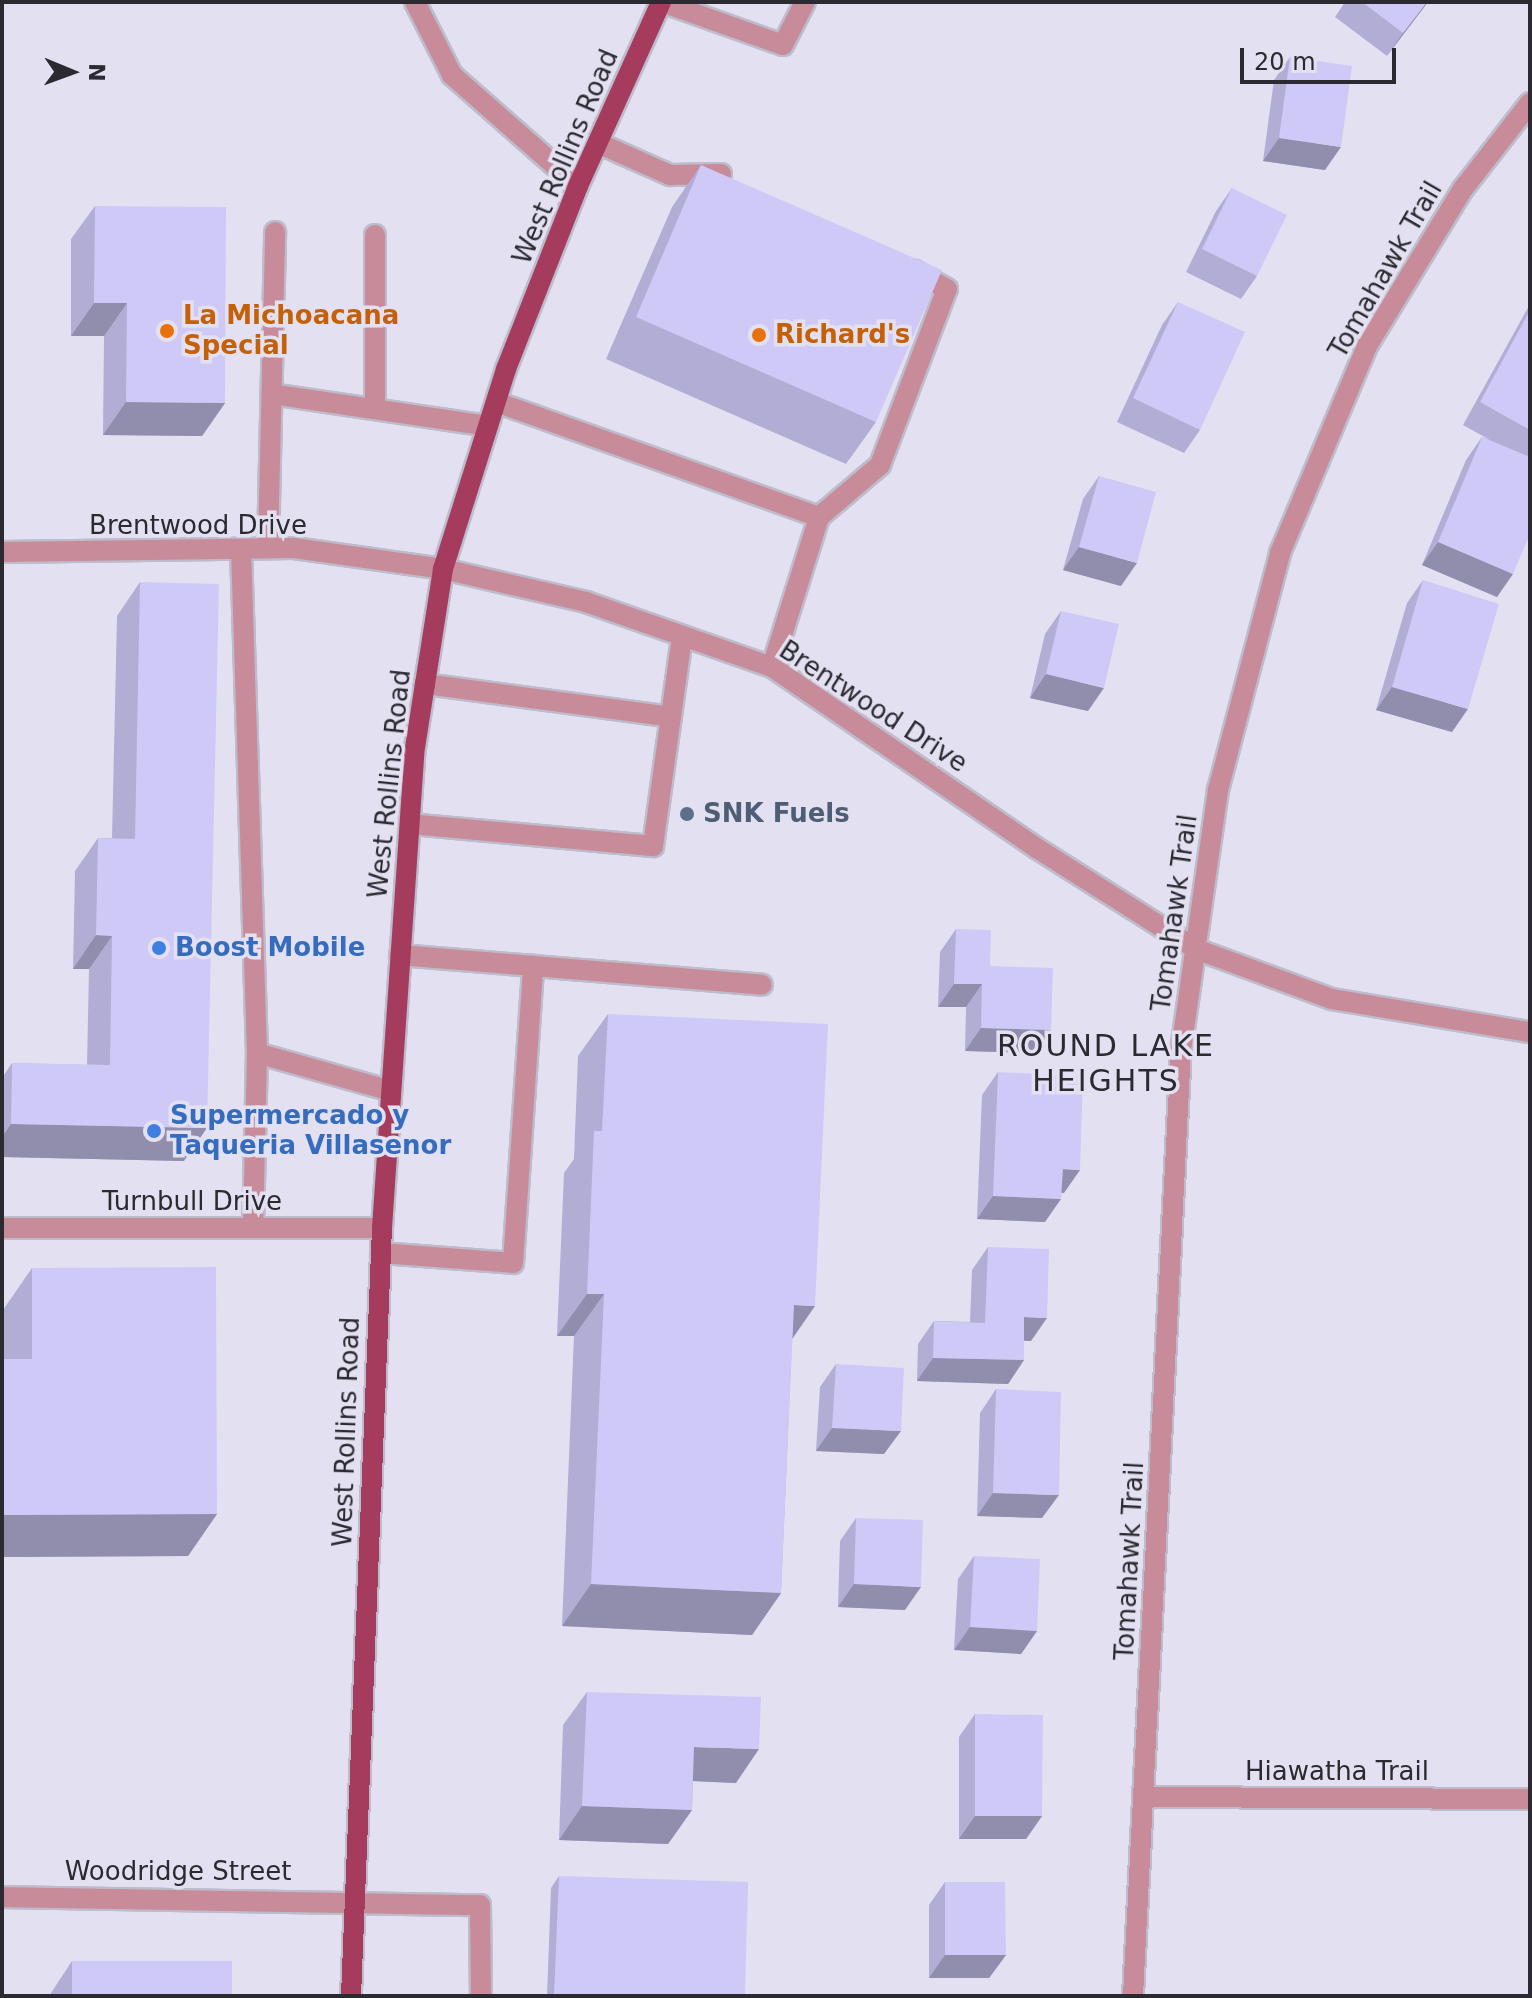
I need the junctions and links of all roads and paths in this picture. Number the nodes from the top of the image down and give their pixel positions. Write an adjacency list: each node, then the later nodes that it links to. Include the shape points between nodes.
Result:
1 (415, 2): 7 (street, via 452,75)
2 (662, 2): 3 (street, via 783,45); 5 (main road, West Rollins Road)
3 (805, 2)
4 (1530, 103): 25 (street, Tomahawk Trail, via 1463,189 1367,346 1280,553 1218,790)
5 (598, 143): 6 (street, via 670,175 718,172); 7 (main road, West Rollins Road)
6 (744, 185)
7 (578, 186): 12 (main road, West Rollins Road)
8 (275, 232): 11 (street)
9 (375, 235): 13 (street)
10 (893, 260): 15 (street, via 947,289 880,465)
11 (272, 394): 13 (street); 16 (street)
12 (496, 402): 14 (main road, West Rollins Road); 15 (street)
13 (375, 409): 14 (street)
14 (488, 426): 19 (main road, West Rollins Road)
15 (819, 517): 21 (street)
16 (268, 548): 17 (street, Brentwood Drive); 19 (street, Brentwood Drive)
17 (241, 549): 18 (street, Brentwood Drive); 30 (street)
18 (2, 552)
19 (443, 569): 20 (street, Brentwood Drive, via 586,602); 22 (main road, West Rollins Road)
20 (682, 636): 21 (street, Brentwood Drive); 23 (street)
21 (772, 667): 25 (street, Brentwood Drive, via 1038,849)
22 (425, 684): 23 (street); 24 (main road, West Rollins Road)
23 (671, 717): 24 (street, via 653,846)
24 (410, 824): 26 (main road, West Rollins Road)
25 (1196, 949): 29 (street, Brentwood Drive, via 1332,999); 36 (street, Tomahawk Trail, via 1180,1070)
26 (400, 955): 27 (street); 31 (main road, West Rollins Road)
27 (533, 966): 28 (street); 35 (street, via 513,1263)
28 (762, 985)
29 (1530, 1032)
30 (257, 1053): 31 (street); 33 (street)
31 (391, 1091): 34 (main road, West Rollins Road)
32 (2, 1228): 33 (street, Turnbull Drive)
33 (253, 1228): 34 (street, Turnbull Drive)
34 (382, 1228): 35 (main road, West Rollins Road)
35 (381, 1253): 39 (main road, West Rollins Road)
36 (1144, 1797): 37 (street, Hiawatha Trail); 42 (street, Tomahawk Trail)
37 (1530, 1799)
38 (2, 1897): 39 (street, Woodridge Street)
39 (353, 1900): 40 (main road, West Rollins Road); 41 (street, Woodridge Street, via 480,1905)
40 (351, 1996)
41 (481, 1996)
42 (1133, 1996)

